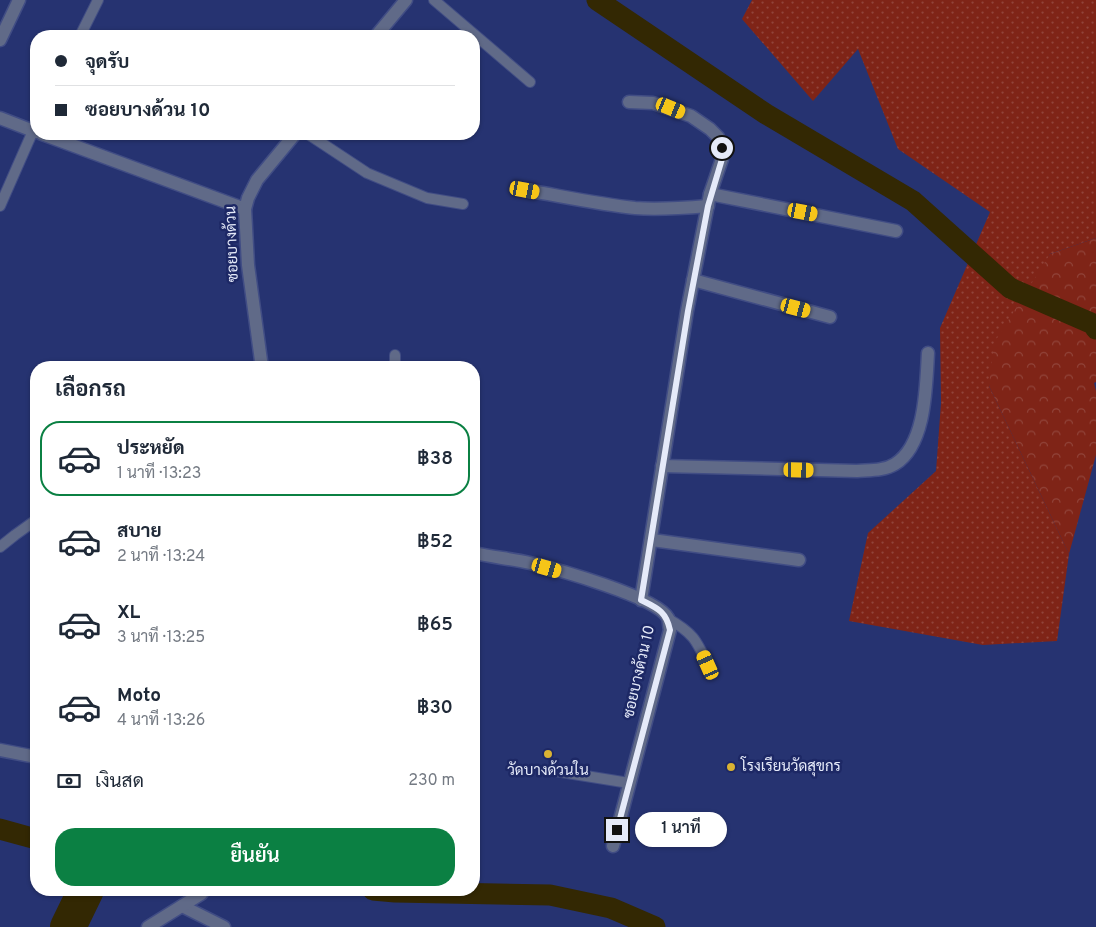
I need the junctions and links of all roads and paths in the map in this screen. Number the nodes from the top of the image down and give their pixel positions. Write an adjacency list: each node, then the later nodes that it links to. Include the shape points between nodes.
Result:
1 (19, 0): 9 (street)
2 (98, 0): 5 (lane)
3 (406, 0): 6 (street)
4 (434, 0): 7 (lane)
5 (83, 30)
6 (381, 30)
7 (469, 30)
8 (480, 39): 10 (lane)
9 (0, 40)
10 (530, 82)
11 (629, 102): 19 (street, via 653,103 692,116 718,138 722,159)
12 (0, 118): 13 (street)
13 (30, 128)
14 (32, 140): 21 (lane)
15 (63, 140): 22 (street)
16 (289, 140): 22 (street, ซอยบางด้วน, via 257,180)
17 (317, 140): 20 (lane, via 367,173 427,198)
18 (525, 190): 19 (street, via 637,208 684,208)
19 (709, 200): 23 (street); 24 (street)
20 (463, 204)
21 (0, 206)
22 (245, 209): 28 (street, ซอยบางด้วน, via 248,265)
23 (896, 231)
24 (693, 280): 25 (street); 30 (street)
25 (830, 317)
26 (928, 353): 30 (street, via 924,406 916,436 907,454 894,464 878,470 857,471)
27 (395, 355): 29 (lane)
28 (261, 361)
29 (395, 361)
30 (662, 466): 32 (street)
31 (30, 524): 33 (lane)
32 (652, 540): 35 (street); 36 (street)
33 (0, 547)
34 (480, 554): 36 (street, ซอยบางด้วน 10, via 531,563 593,581)
35 (799, 560)
36 (641, 600): 37 (street, ซอยบางด้วน 10)
37 (668, 618): 38 (lane, via 688,630 698,642); 42 (street, ซอยบางด้วน 10, via 670,630)
38 (708, 665)
39 (0, 750): 40 (street)
40 (30, 756)
41 (555, 771): 42 (lane)
42 (629, 783): 43 (street, ซอยบางด้วน 10)
43 (613, 846)
44 (198, 896): 45 (street)
45 (182, 906): 46 (street); 47 (street)
46 (148, 927)
47 (224, 927)

